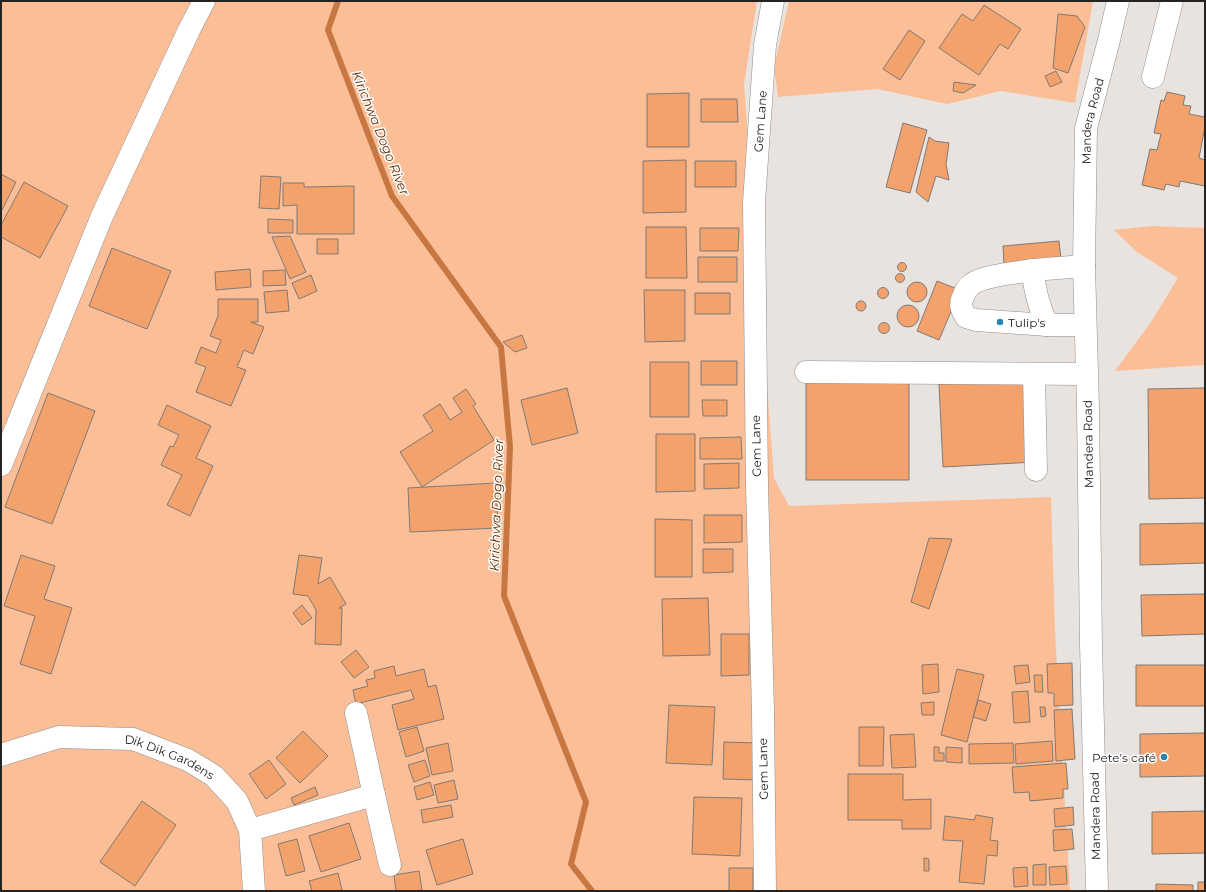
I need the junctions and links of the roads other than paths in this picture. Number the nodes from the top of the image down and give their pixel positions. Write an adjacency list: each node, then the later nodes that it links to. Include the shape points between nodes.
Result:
1 (204, 1): 13 (street, via 102,216)
2 (773, 1): 21 (street, Gem Lane, via 764,45 754,202)
3 (1118, 1): 6 (street, Mandera Road, via 1086,128)
4 (1172, 1): 5 (street)
5 (1153, 77)
6 (1084, 266): 7 (street); 9 (street, Mandera Road)
7 (1033, 270): 8 (street, via 1035,292); 8 (street, via 981,279 971,284 961,301 961,310 966,317 976,320)
8 (1047, 324): 9 (street)
9 (1086, 325): 12 (street, Mandera Road)
10 (806, 372): 11 (street)
11 (1034, 374): 12 (street); 14 (street)
12 (1086, 374): 22 (street, Mandera Road)
13 (1, 465)
14 (1036, 470)
15 (356, 713): 17 (street)
16 (1, 755): 18 (street, Dik Dik Gardens, via 59,737 133,739 188,760 214,776 237,801)
17 (374, 795): 18 (street); 19 (street)
18 (250, 830): 20 (street, Dik Dik Gardens)
19 (390, 865)
20 (254, 891)
21 (764, 891)
22 (1097, 891)

